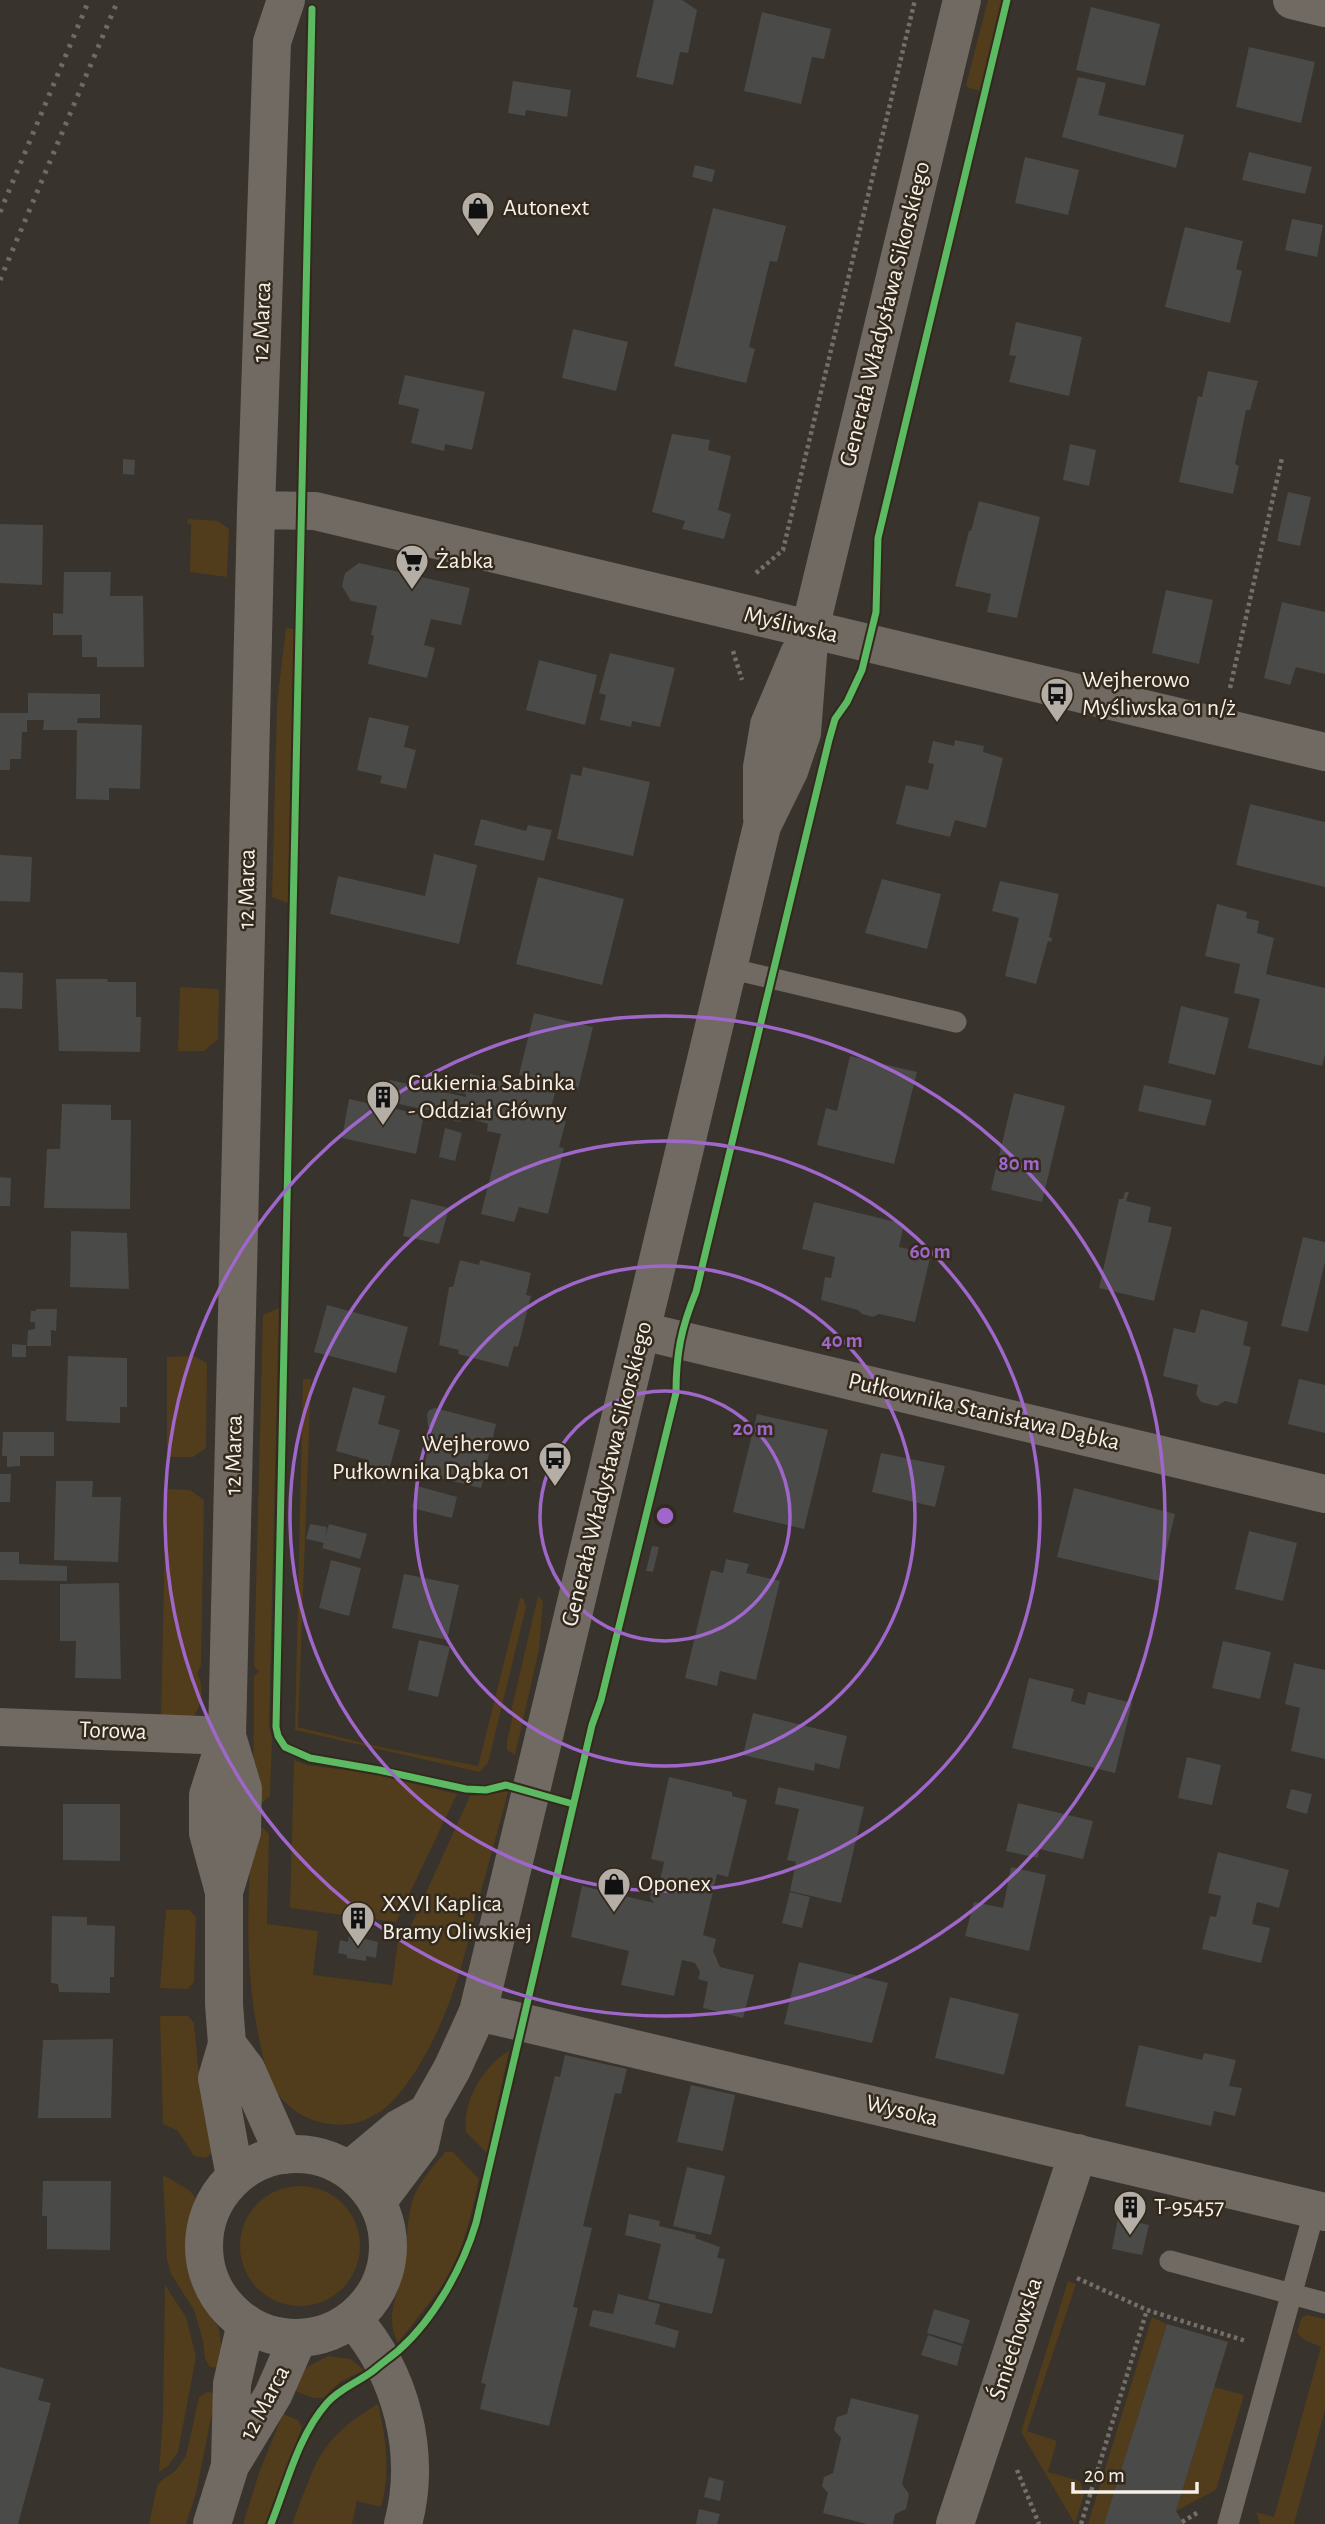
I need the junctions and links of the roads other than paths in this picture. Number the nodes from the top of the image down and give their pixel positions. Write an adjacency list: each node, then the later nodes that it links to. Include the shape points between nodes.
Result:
1 (257, 0): 6 (street, 12 Marca)
2 (286, 0): 6 (street, 12 Marca)
3 (962, 0): 8 (street, Generała Władysława Sikorskiego)
4 (1292, 0): 5 (street)
5 (1325, 8)
6 (272, 42): 7 (street, 12 Marca)
7 (256, 509): 8 (street, Myśliwska, via 315,511); 15 (street, 12 Marca)
8 (810, 629): 9 (street, Myśliwska); 10 (street, Generała Władysława Sikorskiego, via 802,733 762,826)
9 (1325, 752)
10 (728, 968): 11 (lane); 12 (street, Generała Władysława Sikorskiego)
11 (956, 1023)
12 (642, 1331): 13 (street, Pułkownika Stanisława Dąbka); 16 (street, Generała Władysława Sikorskiego)
13 (1325, 1494)
14 (0, 1727): 15 (street, Torowa)
15 (227, 1736): 17 (street, 12 Marca, via 208,1796 208,1833 224,1892)
16 (478, 2012): 18 (street, Generała Władysława Sikorskiego); 19 (street, Wysoka)
17 (227, 2044): 20 (street, via 246,2069); 22 (street, 12 Marca, via 217,2078)
18 (427, 2113): 21 (street, via 398,2129); 23 (street, Generała Władysława Sikorskiego, via 420,2145)
19 (1078, 2153): 24 (street, Wysoka); 34 (street, Śmiechowska)
20 (284, 2155): 21 (street, via 307,2154); 22 (street, via 258,2162)
21 (349, 2170): 23 (street)
22 (235, 2177): 29 (street, via 218,2197 207,2223 204,2251 210,2279 225,2304)
23 (377, 2202): 28 (street, via 386,2226 388,2252 383,2277 371,2300)
24 (1320, 2211): 26 (lane)
25 (1170, 2261): 26 (lane)
26 (1292, 2295): 27 (lane); 35 (lane)
27 (1325, 2303)
28 (353, 2319): 30 (street, via 327,2333); 33 (street, via 384,2362 400,2402 409,2458)
29 (246, 2323): 30 (street, via 271,2334); 31 (street, 12 Marca, via 232,2384)
30 (299, 2338): 31 (street, 12 Marca, via 273,2395)
31 (230, 2466): 32 (street, 12 Marca)
32 (212, 2524)
33 (404, 2524)
34 (955, 2524)
35 (1228, 2524)

